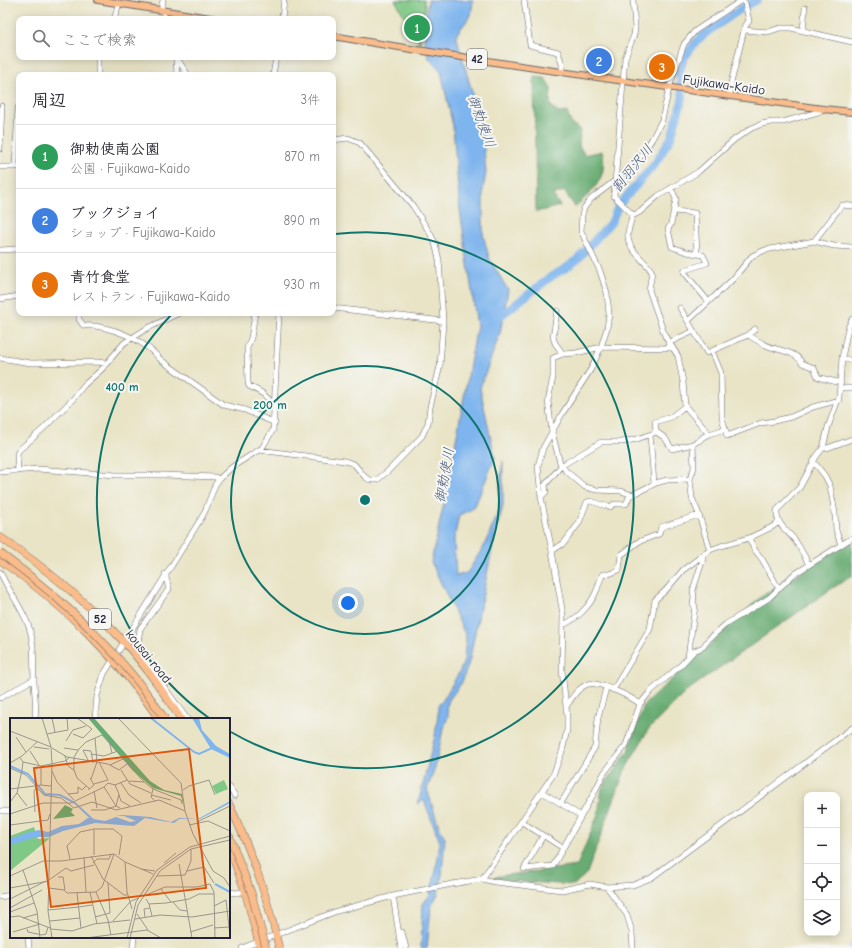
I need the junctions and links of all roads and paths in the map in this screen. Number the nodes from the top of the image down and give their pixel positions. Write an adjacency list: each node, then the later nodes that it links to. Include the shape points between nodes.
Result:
1 (98, 0): 7 (main road)
2 (163, 0): 9 (street)
3 (284, 0): 13 (street)
4 (524, 0): 26 (street, via 530,45 558,52)
5 (634, 0): 27 (street, via 634,35 625,58)
6 (743, 1): 14 (street, via 749,18); 28 (street, via 695,31 684,44)
7 (119, 4): 9 (main road); 10 (street)
8 (805, 8): 15 (street)
9 (162, 11): 11 (street); 12 (main road)
10 (115, 16)
11 (164, 16)
12 (196, 16)
13 (282, 16)
14 (744, 30): 15 (street, via 772,32 786,27); 29 (street)
15 (803, 31): 17 (street)
16 (336, 36): 26 (main road, Fujikawa-Kaido / 42)
17 (852, 42)
18 (98, 60): 22 (street)
19 (176, 60): 23 (street)
20 (178, 60): 24 (street)
21 (276, 60): 25 (street)
22 (98, 72)
23 (177, 72)
24 (186, 72)
25 (274, 72)
26 (562, 73): 27 (main road, Fujikawa-Kaido / 42)
27 (622, 82): 28 (main road, Fujikawa-Kaido / 42); 37 (street)
28 (669, 88): 29 (main road, Fujikawa-Kaido / 42); 37 (street, via 662,120 652,139 639,159)
29 (730, 96): 31 (main road, Fujikawa-Kaido / 42)
30 (2, 106): 34 (street)
31 (823, 109): 32 (main road, Fujikawa-Kaido / 42); 38 (street, via 783,122 772,122 752,128 735,139 698,172)
32 (852, 112)
33 (336, 140): 58 (street, via 348,138 360,143 422,219 435,243 439,260)
34 (0, 149)
35 (0, 167): 36 (street)
36 (16, 167)
37 (615, 180): 41 (street, via 614,196); 66 (street, via 584,208 581,224 584,240 607,293 609,314)
38 (670, 188): 40 (street, via 676,199); 41 (street)
39 (852, 206): 42 (street, via 842,205)
40 (674, 211): 46 (street, via 695,212); 46 (street, via 668,229 672,247)
41 (632, 216): 65 (street, via 628,240 652,272 649,290)
42 (814, 241): 43 (street); 49 (street, via 758,252)
43 (852, 248)
44 (0, 250): 45 (street)
45 (16, 250)
46 (697, 254): 49 (street, via 703,255 707,263 684,272)
47 (16, 296): 48 (street)
48 (0, 299)
49 (708, 301): 59 (street)
50 (336, 308): 58 (street)
51 (680, 308): 59 (street)
52 (557, 311): 68 (street, via 553,337)
53 (79, 316): 64 (street, via 82,324)
54 (173, 316): 64 (street)
55 (255, 316): 76 (street, via 247,348 248,383)
56 (278, 316): 76 (street)
57 (852, 319): 63 (street)
58 (443, 321): 87 (street, via 440,366 425,430 377,480 370,480 354,464 345,461)
59 (688, 321): 61 (street)
60 (755, 329): 62 (street)
61 (694, 331): 65 (street); 67 (street, via 707,353)
62 (748, 335): 67 (street); 73 (street, via 768,346 790,353 802,364 814,368 818,377)
63 (849, 335): 70 (street)
64 (132, 337): 72 (street); 78 (street, via 224,405 245,410)
65 (670, 345): 66 (street); 77 (street, via 678,356)
66 (601, 347): 68 (street); 81 (street)
67 (712, 351): 79 (street, via 721,374 722,417)
68 (563, 354): 81 (street, via 553,358 553,377 548,401)
69 (0, 358): 72 (street, via 31,363)
70 (842, 358): 71 (street); 73 (street)
71 (852, 360)
72 (106, 363): 90 (street, via 42,430 19,450)
73 (841, 385): 74 (street); 75 (street)
74 (852, 388)
75 (838, 400): 79 (street, via 727,436); 86 (street)
76 (275, 405): 78 (street)
77 (684, 406): 80 (street, via 671,417 655,422); 82 (street)
78 (275, 423): 87 (street, via 271,436)
79 (725, 429): 82 (street)
80 (655, 431): 83 (street); 85 (street, via 665,438 672,449)
81 (552, 432): 89 (street); 96 (street, via 543,448 538,466)
82 (709, 434): 85 (street)
83 (650, 435): 89 (street, via 622,442 601,442); 94 (street)
84 (852, 439): 86 (street)
85 (694, 444): 93 (street, via 694,468)
86 (823, 448): 88 (street)
87 (259, 450): 92 (street, via 232,467)
88 (814, 462): 98 (street, via 800,487 777,510); 102 (street, via 830,486 836,530)
89 (561, 466): 95 (street, via 586,487 621,491); 96 (street, via 547,481 546,492)
90 (18, 471): 91 (street); 92 (street, via 38,469)
91 (0, 472)
92 (219, 479): 110 (street, via 206,509)
93 (690, 479): 94 (street); 97 (street, via 692,498)
94 (654, 483): 95 (street)
95 (630, 495): 104 (street, via 626,504 614,504 610,507 588,502 579,523 564,543)
96 (541, 497): 104 (street)
97 (699, 515): 103 (street); 112 (street, via 661,527 659,534 638,542 621,555 619,570 603,574 597,591 583,612)
98 (779, 522): 100 (street); 108 (street, via 795,540)
99 (0, 537): 113 (highway, kousai road / 52, via 59,582)
100 (749, 538): 103 (street); 111 (street)
101 (852, 538): 102 (street)
102 (841, 545): 108 (street)
103 (710, 550): 106 (street)
104 (552, 551): 112 (street)
105 (0, 553): 125 (highway, bridge, via 85,623 125,666)
106 (703, 555): 114 (street, via 693,590 695,606); 118 (street, via 683,570 655,600 650,629)
107 (0, 560): 115 (highway, 52, via 47,596)
108 (809, 565): 111 (street, via 793,575)
109 (0, 572): 116 (street, via 28,625 34,651)
110 (165, 574): 113 (street); 127 (street, via 169,589 140,630 137,649)
111 (779, 589): 114 (street, via 726,624 703,647)
112 (563, 625): 121 (street, via 562,670)
113 (124, 642): 115 (street); 126 (highway, kousai road / 52)
114 (688, 657): 120 (street, via 654,687)
115 (112, 660): 123 (street, via 100,685); 124 (highway, 52)
116 (34, 679): 119 (street); 122 (street, via 37,702)
117 (606, 688): 118 (street); 121 (street, via 593,683 582,686); 132 (street, via 598,718 595,747)
118 (613, 690): 120 (street)
119 (0, 698)
120 (640, 704): 134 (street, via 626,745 604,773)
121 (566, 707): 130 (street, via 567,730 562,752 553,775)
122 (35, 718)
123 (95, 718)
124 (158, 718)
125 (164, 718)
126 (180, 718)
127 (186, 718)
128 (852, 728): 141 (street, via 651,878 633,885)
129 (230, 788): 131 (street)
130 (542, 792): 132 (street); 135 (street)
131 (235, 796)
132 (561, 803): 134 (street)
133 (230, 806): 148 (highway, via 257,869)
134 (580, 816): 138 (street)
135 (522, 822): 136 (street); 140 (street)
136 (543, 836): 138 (street); 138 (street, via 524,868 553,866)
137 (230, 838): 155 (highway, bridge, via 251,892)
138 (563, 848)
139 (230, 850): 142 (highway)
140 (482, 879): 141 (street, via 562,890 590,884); 145 (street)
141 (607, 887): 159 (street, via 627,916)
142 (245, 891): 143 (street); 151 (highway)
143 (230, 892)
144 (10, 895): 146 (street)
145 (395, 895): 147 (street); 148 (street, via 337,911)
146 (0, 897)
147 (398, 925): 157 (street); 158 (street)
148 (276, 934): 151 (street); 156 (highway)
149 (28, 938): 152 (street)
150 (134, 938): 153 (street)
151 (260, 945): 154 (street)
152 (29, 948)
153 (133, 948)
154 (242, 948)
155 (266, 948)
156 (279, 948)
157 (401, 948)
158 (406, 948)
159 (633, 948)

